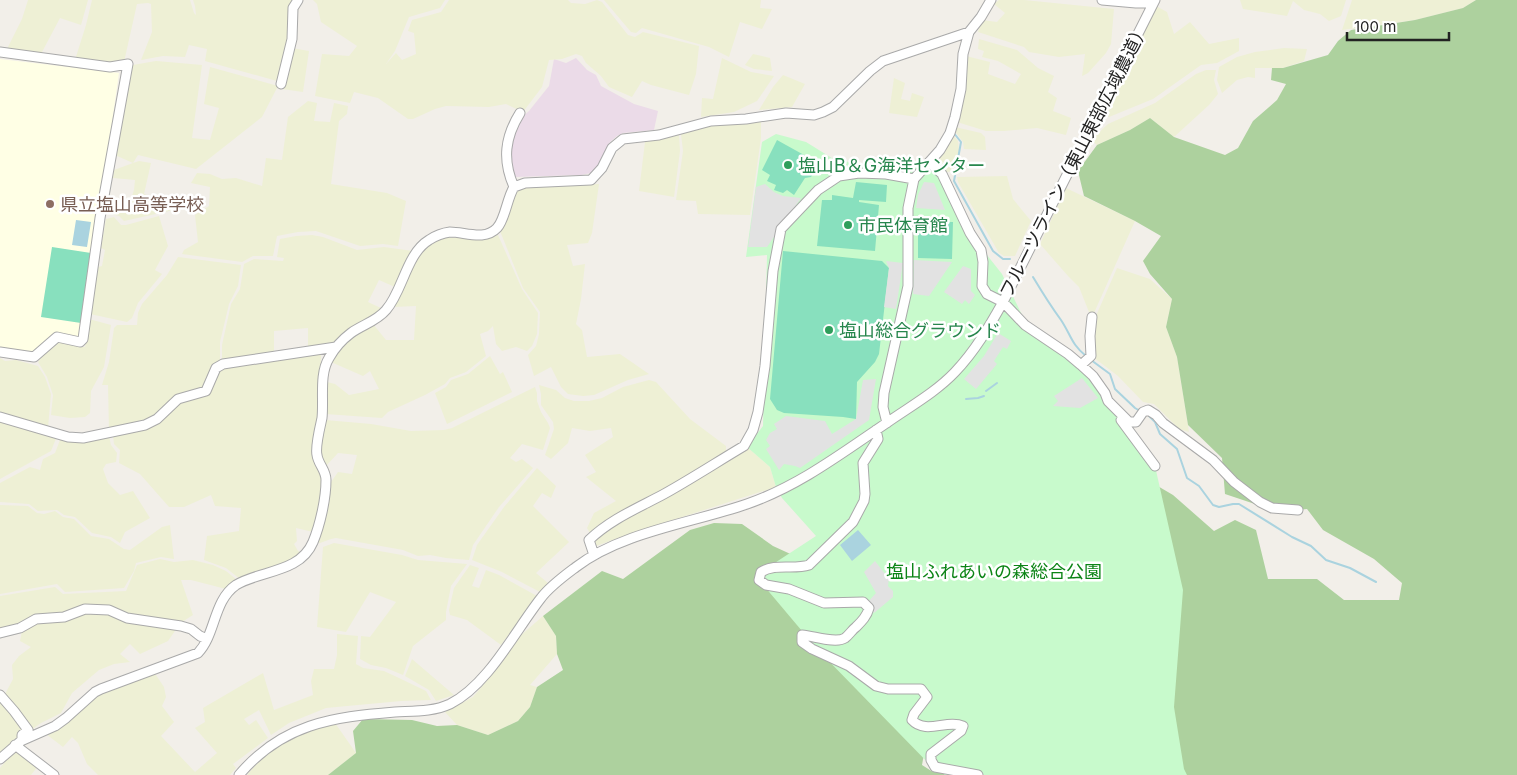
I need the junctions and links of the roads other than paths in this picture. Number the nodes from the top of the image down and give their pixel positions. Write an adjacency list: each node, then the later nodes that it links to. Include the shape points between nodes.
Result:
1 (298, 0): 7 (street, via 293,8 292,39)
2 (991, 0): 5 (street)
3 (1102, 0): 4 (street)
4 (1154, 1): 12 (street, フルーツライン（東山東部広域農道）)
5 (968, 32): 9 (street, via 955,117 950,133); 11 (street, via 883,61 823,112 711,121 659,136 623,139 612,148 602,168 591,180)
6 (0, 52): 15 (street, via 110,67 128,64 100,218 83,339 80,342 56,337 34,357)
7 (281, 84)
8 (520, 114): 11 (street, via 511,131 506,156)
9 (929, 162): 10 (street); 12 (street, via 942,174 981,250 982,286 987,294)
10 (914, 179): 19 (street, via 908,208 908,286 884,392); 23 (street, via 886,174 839,176 818,190 781,229 773,270 765,366 758,412 750,438 744,446 602,528 589,540)
11 (514, 186): 14 (street, via 497,228 481,235 444,233 423,244 385,312 352,332)
12 (1003, 302): 16 (street, via 1025,325 1068,354); 19 (street, フルーツライン（東山東部広域農道）, via 979,343 956,371)
13 (1092, 317): 16 (street)
14 (336, 347): 18 (street, via 223,364 216,368 206,391 178,399 152,422 92,436 68,437); 25 (street, via 324,373 317,455 326,480 320,521 312,545 292,564 235,586 221,602)
15 (0, 352)
16 (1085, 361): 17 (street)
17 (1108, 401): 21 (street); 22 (street, via 1129,422 1136,422 1148,410 1213,460 1260,502 1272,508)
18 (0, 416)
19 (887, 422): 20 (street, フルーツライン（東山東部広域農道）)
20 (876, 430): 23 (street, フルーツライン（東山東部広域農道）, via 782,490 631,539); 31 (street, via 878,439 863,463 864,501 853,522 809,565 800,568 769,567 761,572 760,580 766,585 824,602 863,602 869,608 868,614 844,639 830,641 802,635 802,642 849,666 876,686 921,689 927,697 914,714 912,720 917,726 963,726 961,732 932,754 931,760 936,768)
21 (1155, 466)
22 (1298, 510)
23 (594, 555): 30 (street, フルーツライン（東山東部広域農道）, via 542,596 478,683 464,696 437,708 342,717 308,726 282,738)
24 (0, 632): 25 (street, via 20,628 36,619 64,617 86,609 109,610 126,618 191,628)
25 (207, 639): 27 (street, via 194,655 100,689 55,726)
26 (0, 695): 27 (street, via 28,730)
27 (18, 743): 28 (street); 29 (street)
28 (0, 759)
29 (54, 775)
30 (239, 775)
31 (978, 775)

